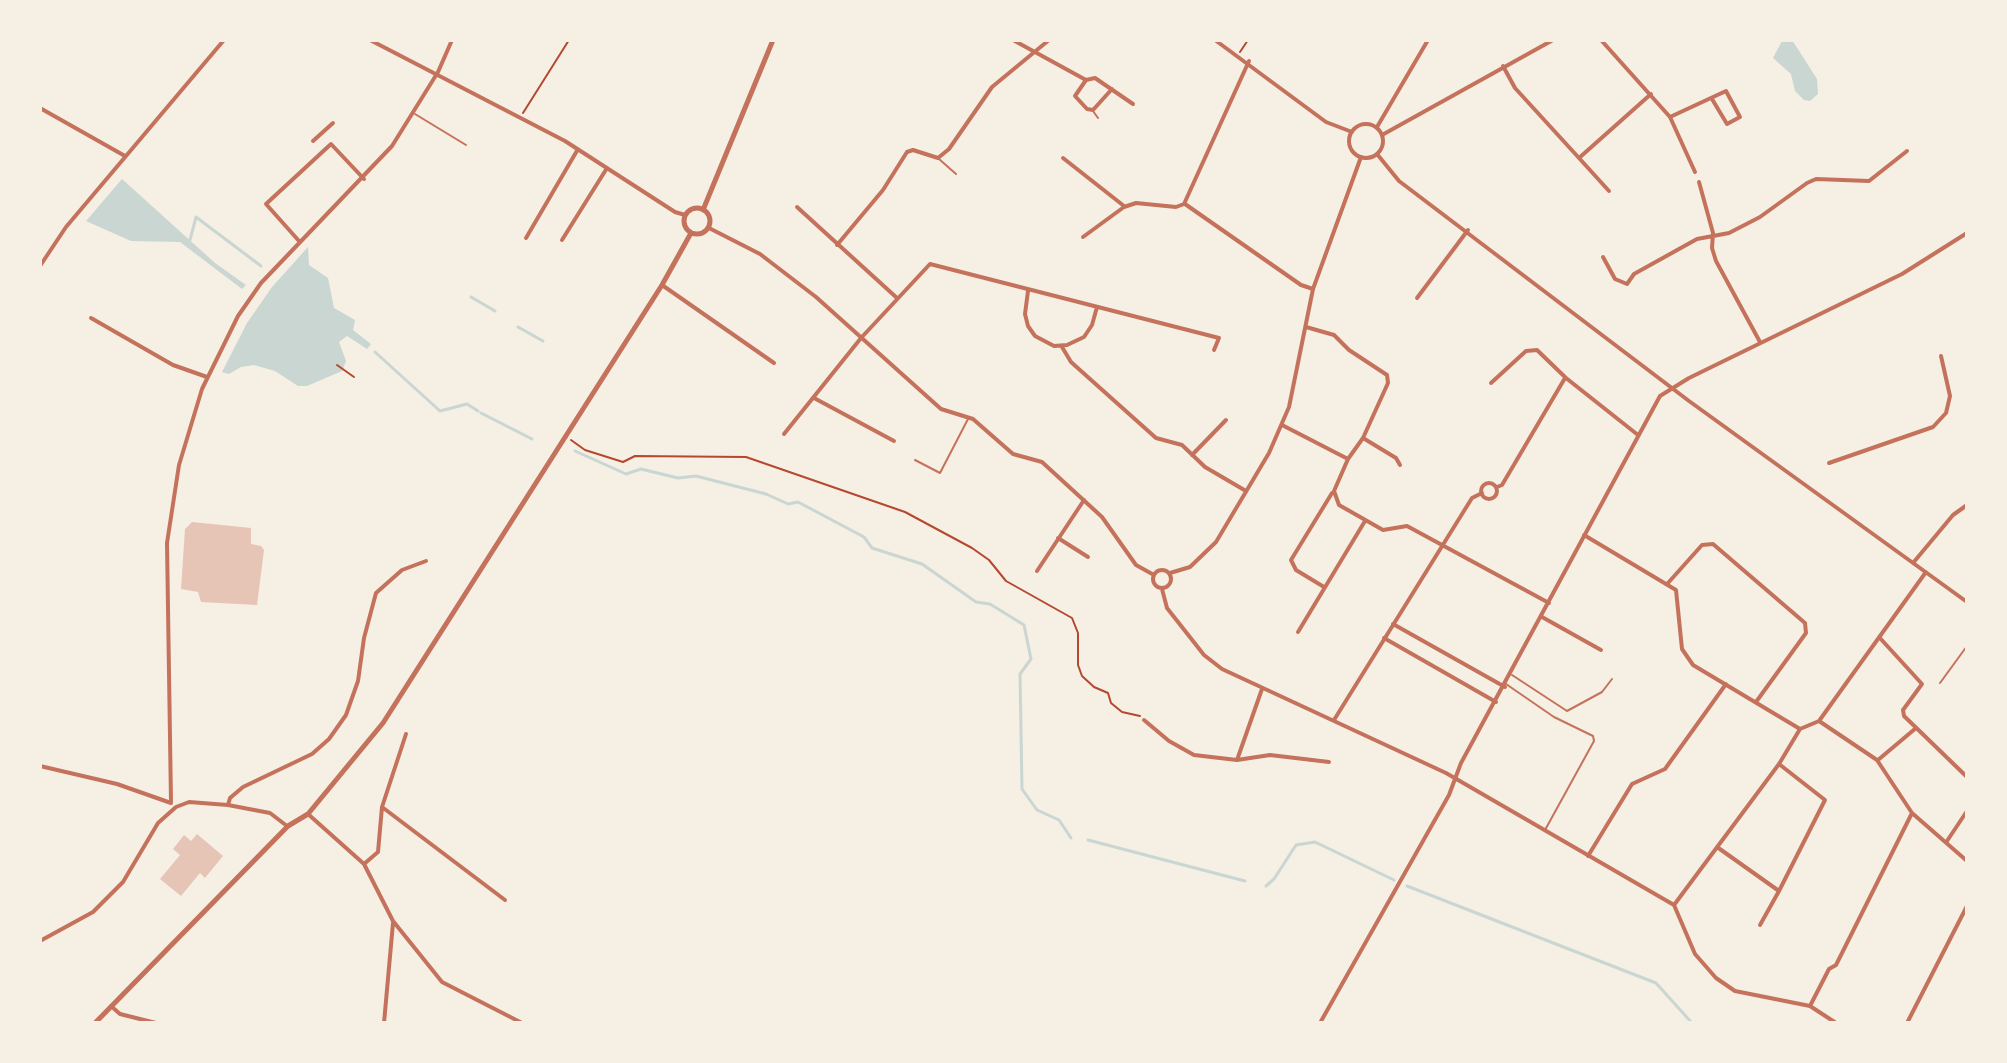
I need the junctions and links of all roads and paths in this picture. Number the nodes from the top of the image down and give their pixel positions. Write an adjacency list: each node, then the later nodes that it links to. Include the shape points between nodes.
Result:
1 (224, 40): 42 (street)
2 (370, 40): 19 (street)
3 (452, 40): 19 (street)
4 (569, 40): 29 (path)
5 (773, 40): 56 (street)
6 (1013, 40): 16 (street)
7 (1049, 40): 16 (street)
8 (1215, 40): 17 (street)
9 (1248, 40): 15 (path)
10 (1419, 40): 14 (street)
11 (1428, 40): 14 (street)
12 (1553, 40): 18 (street)
13 (1601, 40): 22 (street)
14 (1424, 46): 32 (street)
15 (1243, 49)
16 (1034, 51): 20 (street); 44 (street, via 992,87)
17 (1249, 61): 33 (street, via 1295,101); 53 (street)
18 (1503, 66): 35 (street); 46 (street, via 1515,88)
19 (438, 72): 27 (street); 29 (street)
20 (1086, 80): 21 (street, via 1095,78); 26 (street, via 1075,96)
21 (1112, 89): 24 (street); 26 (street)
22 (1651, 94): 28 (street); 46 (street)
23 (1712, 99): 23 (street, via 1726,91 1740,117 1727,124); 28 (street)
24 (1133, 104)
25 (40, 108): 42 (street)
26 (1093, 110): 30 (lane)
27 (414, 113): 38 (lane); 50 (street)
28 (1670, 117): 48 (street)
29 (519, 118): 39 (street)
30 (1098, 118)
31 (333, 123): 34 (street)
32 (1377, 127): 33 (street, via 1364,124); 35 (street)
33 (1352, 132): 43 (street, via 1350,146)
34 (322, 133): 36 (street); 37 (street)
35 (1382, 135): 41 (street)
36 (313, 141)
37 (331, 144): 50 (street); 66 (street, via 266,204)
38 (466, 145)
39 (578, 149): 47 (street); 64 (street)
40 (1907, 151): 63 (street, via 1869,181 1816,179 1760,217)
41 (1377, 154): 43 (street); 59 (street, via 1393,176)
42 (125, 156): 69 (street)
43 (1361, 157): 71 (street)
44 (938, 158): 49 (lane); 67 (street, via 907,152)
45 (1063, 158): 55 (street)
46 (1579, 158): 52 (street)
47 (607, 168): 57 (street); 65 (street)
48 (1695, 172)
49 (956, 174)
50 (364, 179): 66 (street)
51 (1699, 182): 63 (street)
52 (1609, 191)
53 (1184, 204): 55 (street); 71 (street)
54 (797, 207): 67 (street)
55 (1124, 207): 62 (street)
56 (703, 210): 57 (street); 58 (street, via 709,215)
57 (685, 215): 60 (street, via 685,228)
58 (709, 228): 60 (street, via 699,235); 78 (street, via 760,254)
59 (1468, 230): 74 (street); 89 (street)
60 (691, 233): 70 (street)
61 (1967, 233): 79 (street, via 1902,274)
62 (1083, 237)
63 (1713, 237): 68 (street, via 1684,246 1634,274 1627,284 1615,279); 79 (street, via 1716,261)
64 (526, 238)
65 (562, 240)
66 (299, 241): 85 (street, via 238,316)
67 (837, 245): 73 (street)
68 (1603, 257)
69 (40, 266)
70 (662, 285): 83 (street); 96 (street)
71 (1313, 289): 77 (street)
72 (1028, 290): 73 (street, via 934,264); 75 (street); 80 (street, via 1028,326 1046,343)
73 (897, 298): 78 (street)
74 (1417, 298)
75 (1097, 307): 80 (street, via 1088,332); 81 (street, via 1219,338)
76 (91, 318): 85 (street, via 173,365)
77 (1306, 327): 93 (street); 97 (street, via 1334,335 1387,375)
78 (861, 338): 90 (street); 91 (street, via 941,409)
79 (1760, 342): 89 (street)
80 (1062, 347): 99 (street, via 1071,362 1156,438 1182,445)
81 (1214, 350)
82 (1941, 356): 102 (street, via 1950,396 1946,413 1933,427)
83 (774, 363)
84 (337, 365): 86 (path)
85 (207, 377): 154 (street, via 183,448 167,543)
86 (354, 377)
87 (1566, 378): 88 (street, via 1531,348); 95 (street); 104 (street)
88 (1491, 383)
89 (1672, 388): 95 (street, via 1660,396); 116 (street)
90 (814, 398): 94 (street); 98 (street)
91 (969, 418): 101 (lane, via 940,473); 108 (street, via 1013,454 1042,462)
92 (1226, 420): 99 (street)
93 (1282, 425): 100 (street); 105 (street)
94 (784, 434)
95 (1638, 435): 111 (street)
96 (566, 437): 141 (path, via 585,450 623,462 635,456 746,457 905,512 972,548 1006,581 1072,618 1082,676 1108,693 1122,712 1137,713); 160 (street, via 404,695)
97 (1363, 438): 100 (street); 103 (street)
98 (894, 441)
99 (1192, 455): 105 (street)
100 (1348, 459): 106 (street)
101 (915, 460)
102 (1829, 463)
103 (1400, 465)
104 (1497, 487): 107 (street, via 1488,482); 107 (street, via 1492,498)
105 (1246, 491): 119 (street, via 1216,542 1184,570)
106 (1334, 491): 110 (street, via 1339,505); 122 (street, via 1291,560 1296,570)
107 (1482, 493): 113 (street, via 1472,498)
108 (1084, 500): 112 (street); 120 (street, via 1136,565)
109 (1967, 505): 116 (street)
110 (1365, 521): 113 (street, via 1383,530 1407,526); 122 (street)
111 (1584, 535): 121 (street); 125 (street)
112 (1058, 538): 114 (street); 117 (street)
113 (1442, 546): 125 (street); 127 (street)
114 (1088, 557)
115 (426, 561): 155 (street, via 402,570 376,593 358,681 346,715 329,739 312,754 243,787)
116 (1913, 563): 118 (street)
117 (1037, 571)
118 (1926, 572): 124 (street); 129 (street)
119 (1170, 573): 120 (street, via 1161,570); 123 (street, via 1171,582)
120 (1154, 575): 123 (street, via 1154,584)
121 (1668, 583): 136 (street, via 1679,597 1686,658); 140 (street, via 1702,545 1713,544 1805,623 1806,633)
122 (1324, 587): 128 (street)
123 (1162, 589): 138 (street, via 1167,608 1204,655)
124 (1967, 602)
125 (1549, 603): 126 (street)
126 (1542, 617): 132 (street); 133 (street)
127 (1393, 624): 130 (street); 137 (street)
128 (1298, 632)
129 (1879, 637): 143 (street); 144 (street, via 1922,684 1903,710)
130 (1384, 638): 139 (street); 142 (street)
131 (1967, 646): 135 (lane)
132 (1601, 650)
133 (1511, 675): 134 (lane, via 1567,711 1602,692); 137 (street)
134 (1612, 679)
135 (1940, 683)
136 (1726, 684): 140 (street); 165 (street, via 1665,769 1632,784)
137 (1505, 686): 139 (street); 162 (lane, via 1593,736)
138 (1262, 689): 142 (street); 147 (street)
139 (1496, 702): 153 (street)
140 (1756, 702): 145 (street)
141 (1144, 720): 147 (street, via 1194,755)
142 (1334, 720): 153 (street)
143 (1819, 721): 145 (street); 148 (street)
144 (1916, 728): 148 (street); 152 (street)
145 (1800, 729): 150 (street)
146 (406, 734): 157 (street)
147 (1237, 760): 149 (street, via 1270,755)
148 (1877, 760): 159 (street)
149 (1329, 762)
150 (1779, 764): 164 (street); 168 (street, via 1825,800)
151 (40, 766): 154 (street)
152 (1967, 777)
153 (1457, 779): 162 (street); 181 (street)
154 (171, 802): 156 (street)
155 (228, 805): 156 (street, via 189,802); 161 (street, via 270,813)
156 (176, 807): 174 (street, via 158,823 123,882 93,912)
157 (382, 807): 167 (street, via 378,852); 169 (street)
158 (1967, 811): 163 (street)
159 (1912, 813): 163 (street); 176 (street)
160 (308, 814): 161 (street); 167 (street)
161 (288, 826): 175 (street)
162 (1544, 831): 165 (street)
163 (1947, 841): 166 (street)
164 (1717, 847): 168 (street); 170 (street)
165 (1587, 856): 170 (street)
166 (1967, 861)
167 (364, 864): 172 (street)
168 (1779, 891): 173 (street)
169 (505, 900)
170 (1674, 905): 176 (street, via 1695,954 1716,978 1735,991)
171 (1967, 906): 183 (street)
172 (393, 921): 179 (street); 180 (street, via 452,990)
173 (1760, 925)
174 (40, 941)
175 (111, 1006): 177 (street); 178 (street, via 120,1014)
176 (1810, 1006): 182 (street)
177 (95, 1023)
178 (156, 1023)
179 (384, 1023)
180 (522, 1023)
181 (1320, 1023)
182 (1836, 1023)
183 (1907, 1023)

